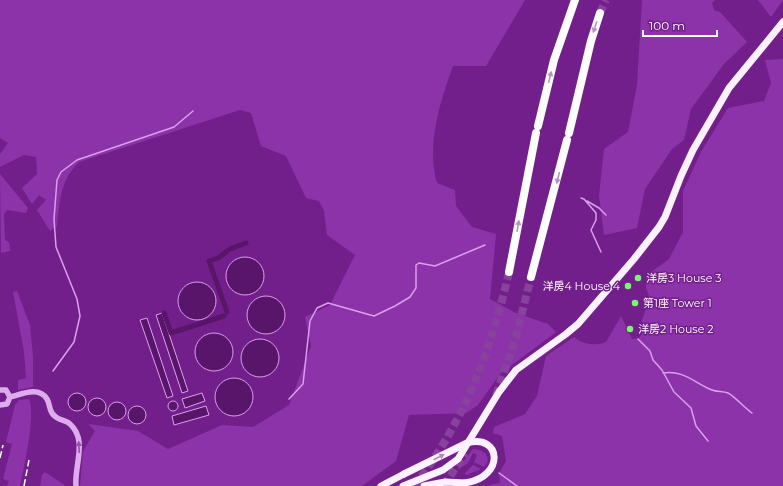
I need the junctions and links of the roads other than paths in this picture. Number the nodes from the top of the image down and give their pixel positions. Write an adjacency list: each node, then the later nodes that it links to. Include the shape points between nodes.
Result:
1 (575, 0): 4 (highway, one-way to 1, via 537,130 554,60)
2 (600, 13): 5 (highway, one-way to 5)
3 (783, 22): 12 (main road, via 729,88 680,176 665,218 634,259 578,324 516,370 499,392 456,462)
4 (509, 272)
5 (531, 277)
6 (0, 390): 7 (street, via 6,390)
7 (10, 397): 8 (street, via 9,402); 10 (street, one-way to 7, via 80,449 77,434 70,423 55,418 44,395 32,392)
8 (2, 405): 9 (street)
9 (0, 412)
10 (76, 486)
11 (381, 486): 13 (main road, one-way to 13, bridge, via 467,443 483,442 493,451 493,466 483,477 465,483 445,482)
12 (403, 486)
13 (424, 486)

